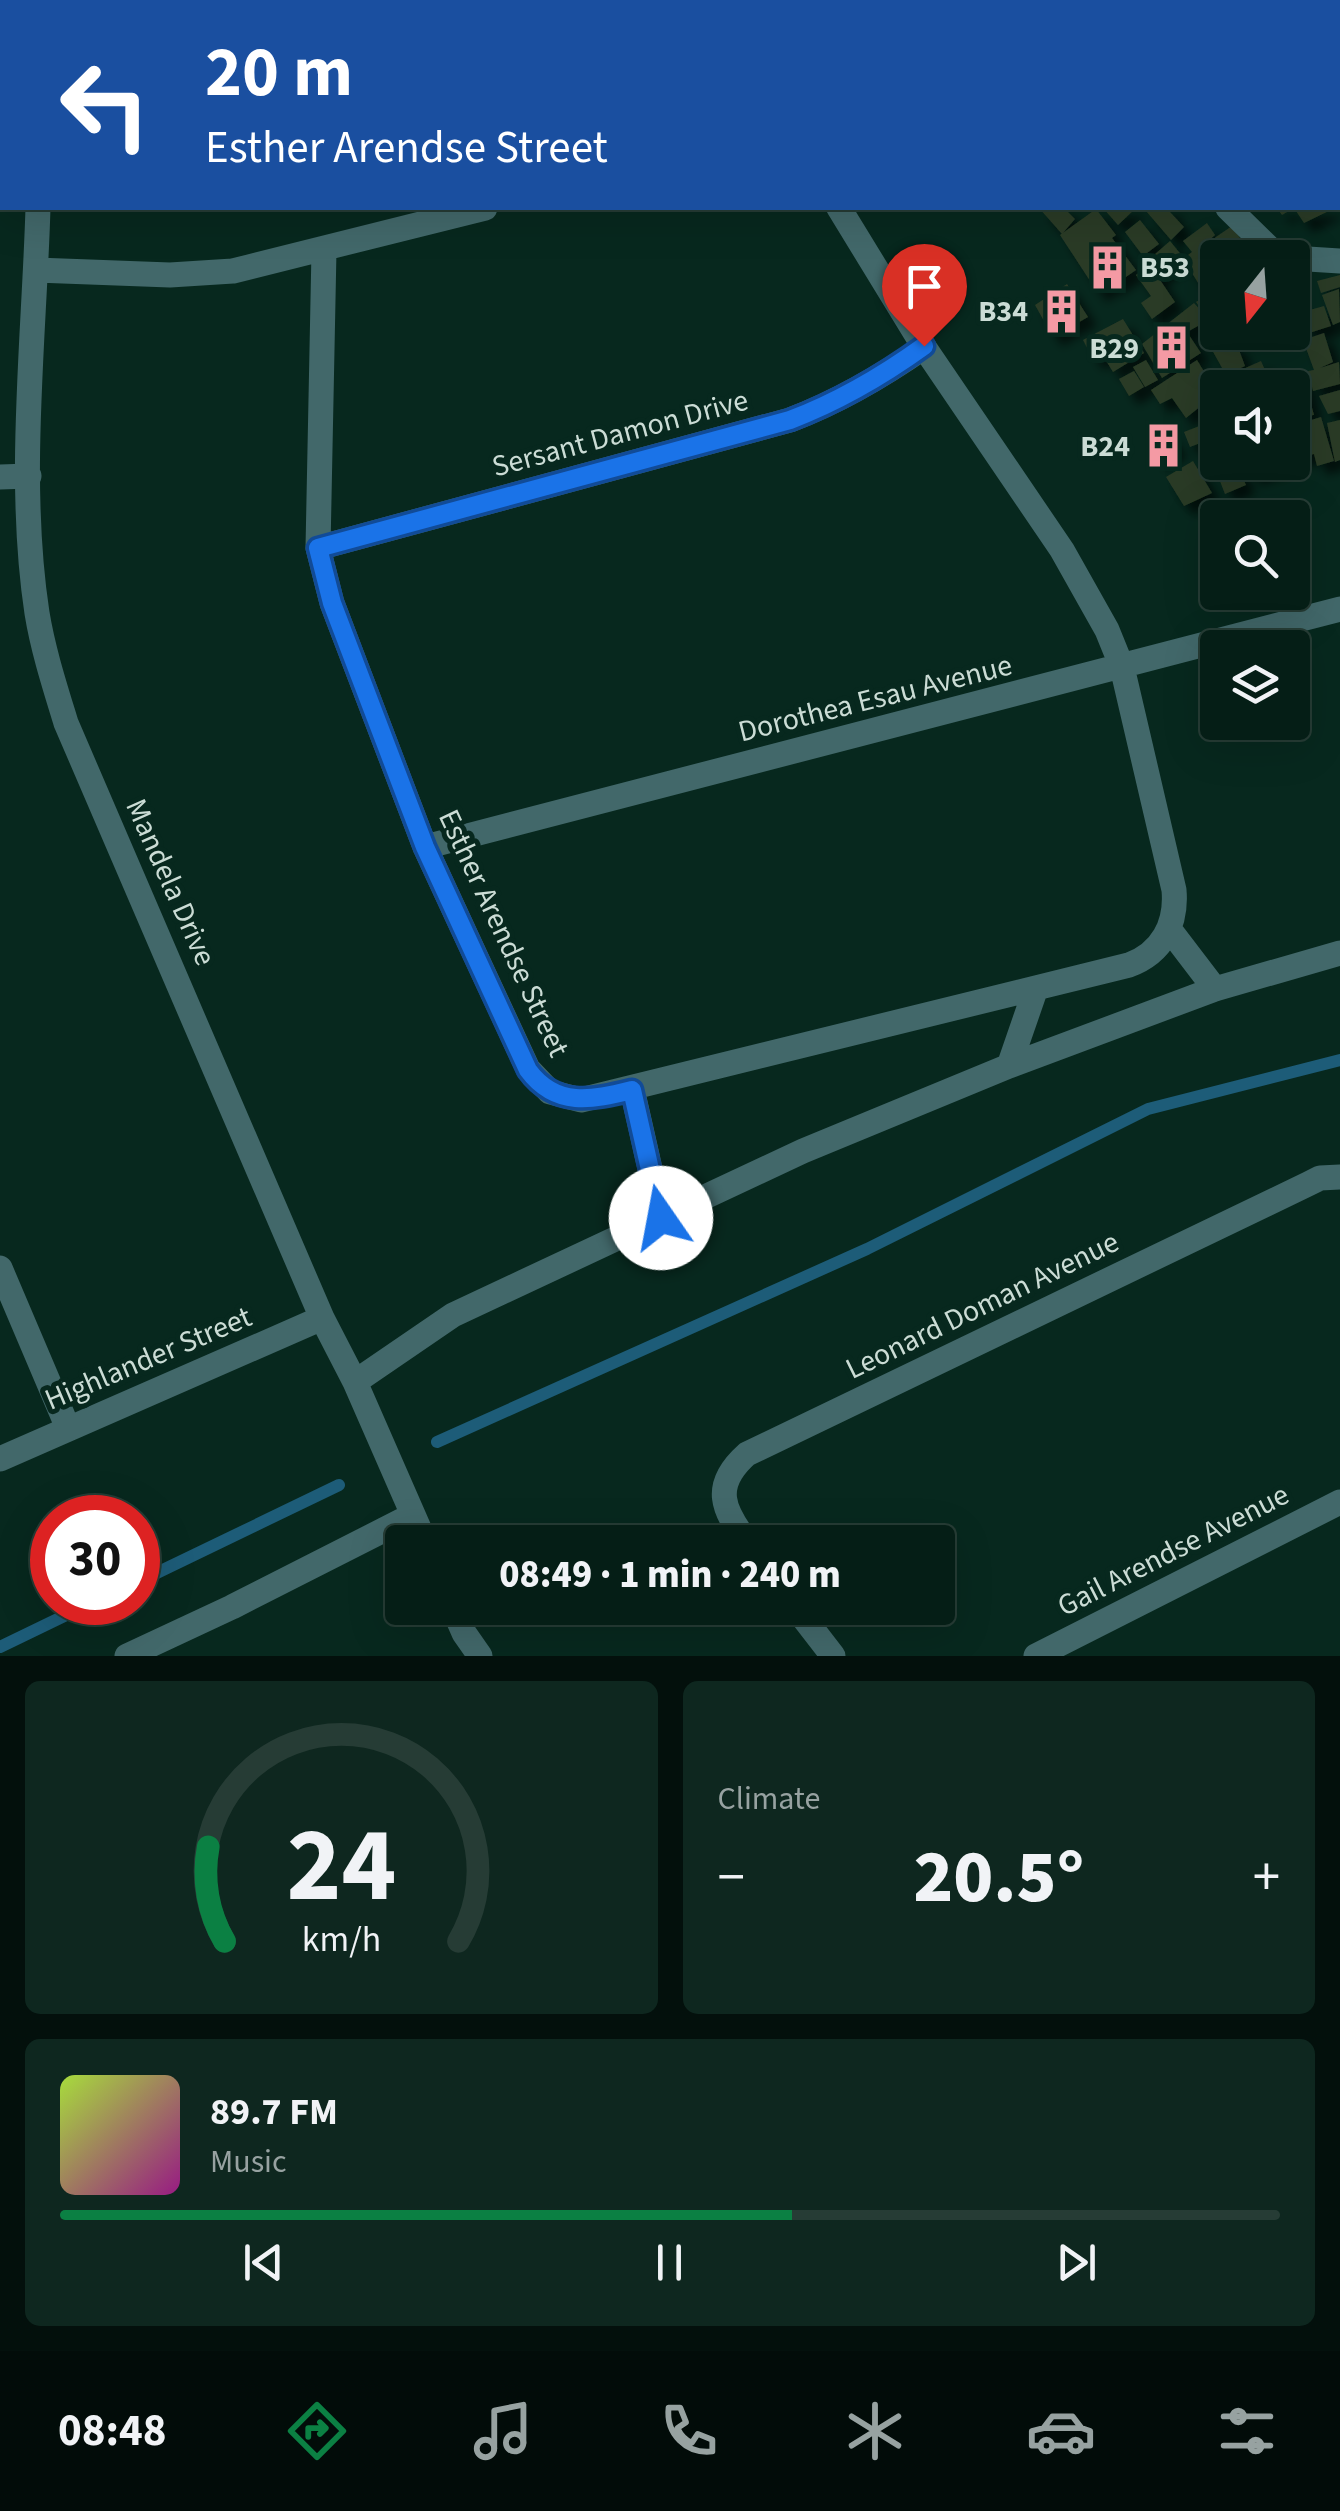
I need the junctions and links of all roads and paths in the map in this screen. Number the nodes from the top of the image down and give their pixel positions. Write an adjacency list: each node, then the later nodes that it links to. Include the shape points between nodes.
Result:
1 (38, 210): 9 (street, Mandela Drive)
2 (477, 210): 6 (street)
3 (839, 210): 10 (street)
4 (1230, 210): 5 (street)
5 (1261, 240)
6 (324, 250): 9 (street, via 233,272); 13 (street, Esther Arendse Street)
7 (1310, 260): 8 (street)
8 (1340, 262)
9 (36, 270): 11 (street, Mandela Drive)
10 (924, 346): 13 (street, Sersant Damon Drive, via 873,382 790,420); 15 (street, via 1062,550)
11 (29, 476): 12 (street); 26 (street, Mandela Drive, via 37,614 66,724)
12 (0, 477)
13 (318, 548): 16 (street, Esther Arendse Street, via 342,633)
14 (1340, 609): 15 (street, Dorothea Esau Avenue)
15 (1122, 668): 16 (street, Dorothea Esau Avenue); 17 (street, via 1174,890)
16 (425, 847): 22 (street, Esther Arendse Street, via 535,1079 558,1096 581,1100)
17 (1170, 930): 19 (street, Esther Arendse Street, via 1140,961); 20 (street)
18 (1340, 953): 20 (street)
19 (1036, 988): 21 (street); 22 (street, Esther Arendse Street)
20 (1215, 989): 21 (street)
21 (1008, 1066): 24 (street)
22 (632, 1090): 24 (street)
23 (1340, 1177): 33 (street, Leonard Doman Avenue, via 1320,1178 747,1454 730,1476 724,1503)
24 (661, 1218): 27 (street, via 453,1315)
25 (0, 1268): 28 (street)
26 (322, 1318): 27 (street, Mandela Drive); 28 (street, Highlander Street)
27 (355, 1382): 31 (street, Mandela Drive)
28 (68, 1428): 29 (street, Highlander Street)
29 (0, 1459)
30 (1340, 1502): 39 (street, Gail Arendse Avenue)
31 (408, 1504): 32 (street, Mandela Drive); 36 (street, via 232,1607)
32 (417, 1525)
33 (734, 1525)
34 (460, 1625): 37 (street)
35 (809, 1625): 38 (street)
36 (127, 1656)
37 (480, 1656)
38 (832, 1656)
39 (1036, 1656)

